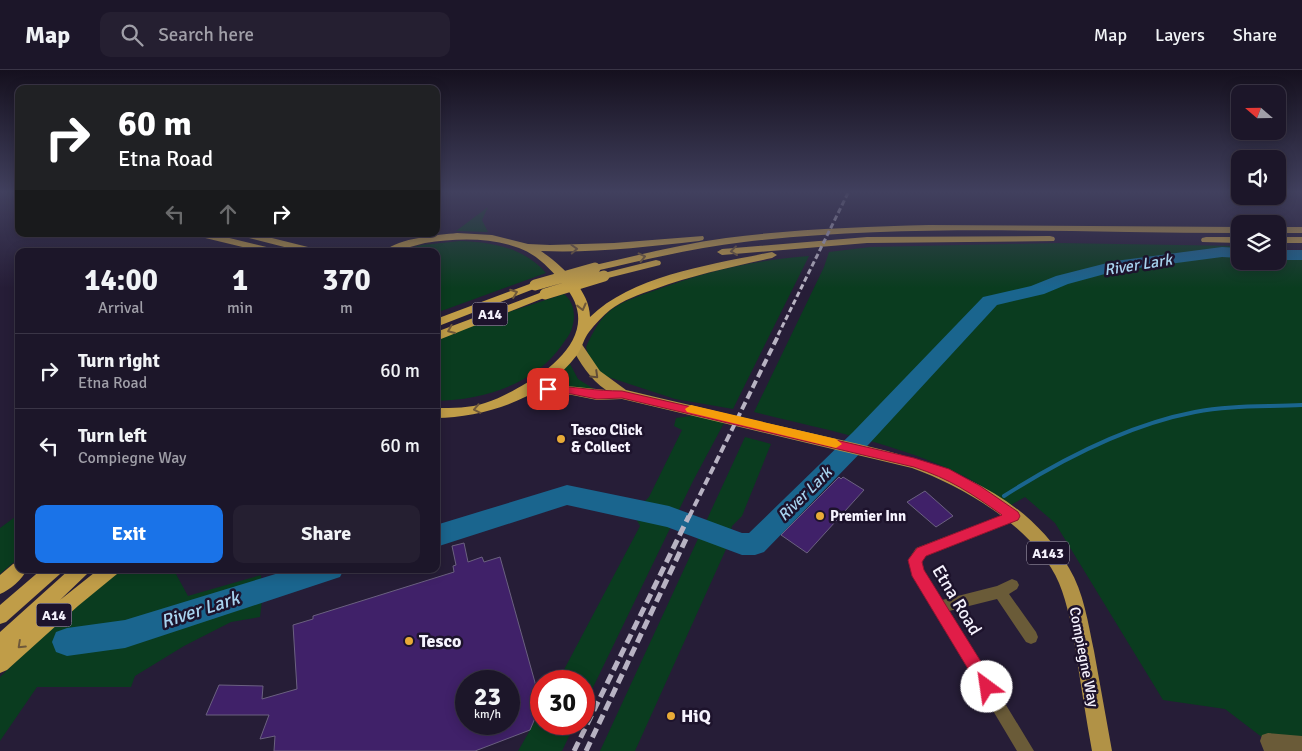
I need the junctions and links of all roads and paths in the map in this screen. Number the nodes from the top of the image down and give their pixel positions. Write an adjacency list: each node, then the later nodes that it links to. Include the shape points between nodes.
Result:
1 (1231, 230): 4 (highway, A14)
2 (1286, 230): 3 (highway)
3 (1302, 230)
4 (861, 231): 11 (highway, A14, one-way to 4, via 567,250 622,247 812,228); 15 (highway, A14, one-way to 4, bridge, via 535,285 657,254 743,239)
5 (213, 237): 12 (highway)
6 (257, 237): 13 (highway)
7 (905, 240): 8 (highway, A14); 16 (highway, A14, via 763,256 688,273 616,300); 17 (highway, A14, one-way to 17, bridge, via 734,250 657,263 545,294)
8 (1231, 240)
9 (1286, 240): 10 (highway)
10 (1302, 240)
11 (526, 247): 14 (highway, via 491,238 461,237 423,241); 16 (highway, one-way to 16, via 558,269 578,295 584,314)
12 (259, 248)
13 (300, 248)
14 (400, 248)
15 (440, 321)
16 (582, 332): 18 (highway)
17 (440, 335)
18 (577, 346): 19 (highway, via 555,372); 20 (main road, Compiegne Way / A143, one-way to 20, via 587,367 606,385)
19 (523, 391): 20 (main road, Compiegne Way / A143, via 548,389 597,395); 21 (highway, one-way to 21, via 492,406)
20 (622, 394): 22 (main road, Compiegne Way / A143, via 945,472)
21 (440, 413)
22 (1013, 516): 28 (street, Etna Road, via 921,552 915,560 917,571); 35 (main road, Compiegne Way / A143, via 1039,540 1064,574 1077,613)
23 (15, 573): 27 (highway)
24 (49, 573): 29 (highway, A14)
25 (77, 573): 31 (highway, A14)
26 (106, 573): 32 (highway, A14, one-way to 32)
27 (0, 586)
28 (939, 607): 30 (street, via 1006,589); 34 (street, Etna Road)
29 (0, 616)
30 (1031, 637)
31 (0, 644)
32 (0, 664)
33 (1302, 744): 36 (street, via 1268,741)
34 (1026, 751)
35 (1102, 751)
36 (1272, 751)

